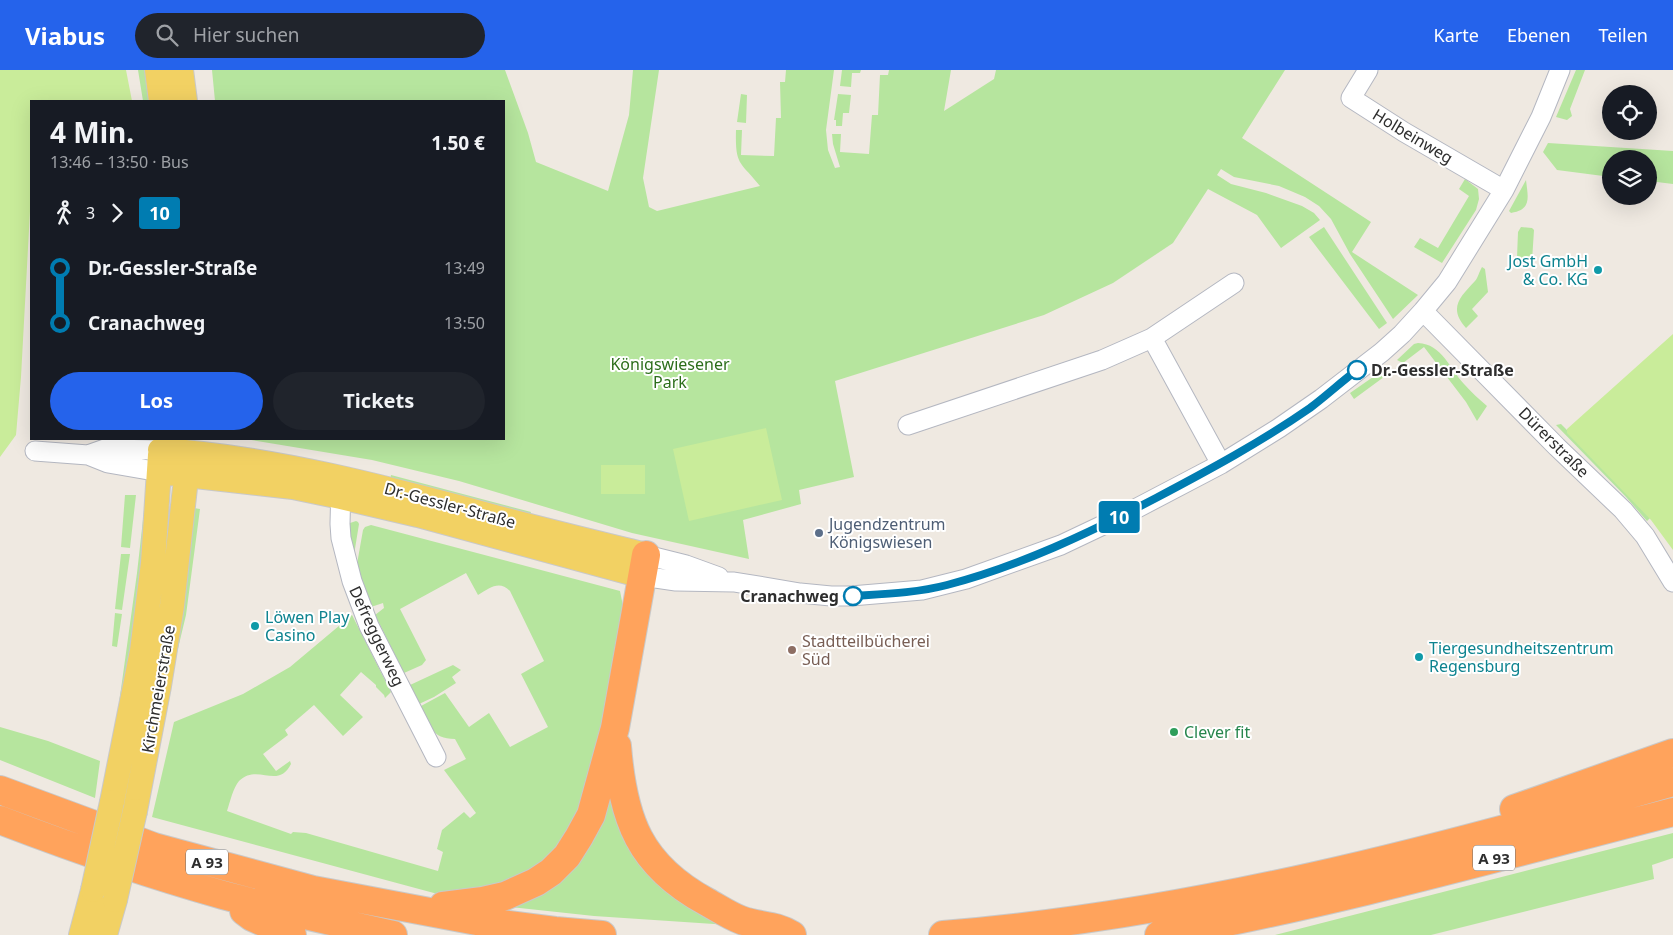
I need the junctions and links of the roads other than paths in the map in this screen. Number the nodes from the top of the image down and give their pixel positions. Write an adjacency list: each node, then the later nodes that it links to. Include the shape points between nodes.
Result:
1 (157, 70): 5 (main road)
2 (181, 70): 6 (main road)
3 (1368, 70): 7 (street, Holbeinweg, via 1351,98)
4 (1560, 70): 7 (street, Dr.-Gessler-Straße, via 1541,117)
5 (161, 100)
6 (185, 100)
7 (1504, 190): 9 (street, Dr.-Gessler-Straße, via 1447,282)
8 (1234, 283): 10 (street)
9 (1423, 311): 15 (street, Dr.-Gessler-Straße, via 1382,352 1321,399); 18 (street, Dürerstraße, via 1623,510 1645,536)
10 (1152, 338): 11 (street, via 1102,360); 15 (street)
11 (908, 426)
12 (35, 451): 13 (street, via 88,455 108,463)
13 (160, 453): 14 (main road, Dr.-Gessler-Straße); 29 (main road, Kirchmeierstraße, bridge, via 153,563 142,651)
14 (189, 455): 16 (main road, Dr.-Gessler-Straße, via 289,467); 30 (main road, Kirchmeierstraße, bridge, via 172,606 159,686 135,811)
15 (1220, 464): 17 (street, Dr.-Gessler-Straße, via 1061,545 946,585 922,590 851,596 800,593 734,582 686,565)
16 (341, 487): 17 (main road, Dr.-Gessler-Straße, via 387,488); 21 (street, Defreggerweg, via 341,538 352,581 369,626)
17 (644, 566): 19 (highway)
18 (1673, 582)
19 (615, 728): 28 (highway, via 591,815 567,856 551,872 505,896); 34 (highway, via 625,806 642,846 666,875 740,920 781,928)
20 (1673, 753): 26 (highway, via 1479,821 1417,838)
21 (436, 757)
22 (1673, 782): 26 (highway, A 93)
23 (0, 790): 28 (highway, A 93, via 154,847 313,890)
24 (1673, 812): 36 (highway, A 93, via 1378,888)
25 (0, 820): 27 (highway, A 93, via 149,873)
26 (1378, 861): 35 (highway, A 93, via 1295,881 1099,918)
27 (223, 895): 31 (highway, via 252,917); 32 (highway, A 93)
28 (420, 910): 33 (highway, A 93, via 477,921)
29 (81, 935)
30 (105, 935)
31 (292, 935)
32 (393, 935)
33 (602, 935)
34 (792, 935)
35 (943, 935)
36 (1159, 935)

